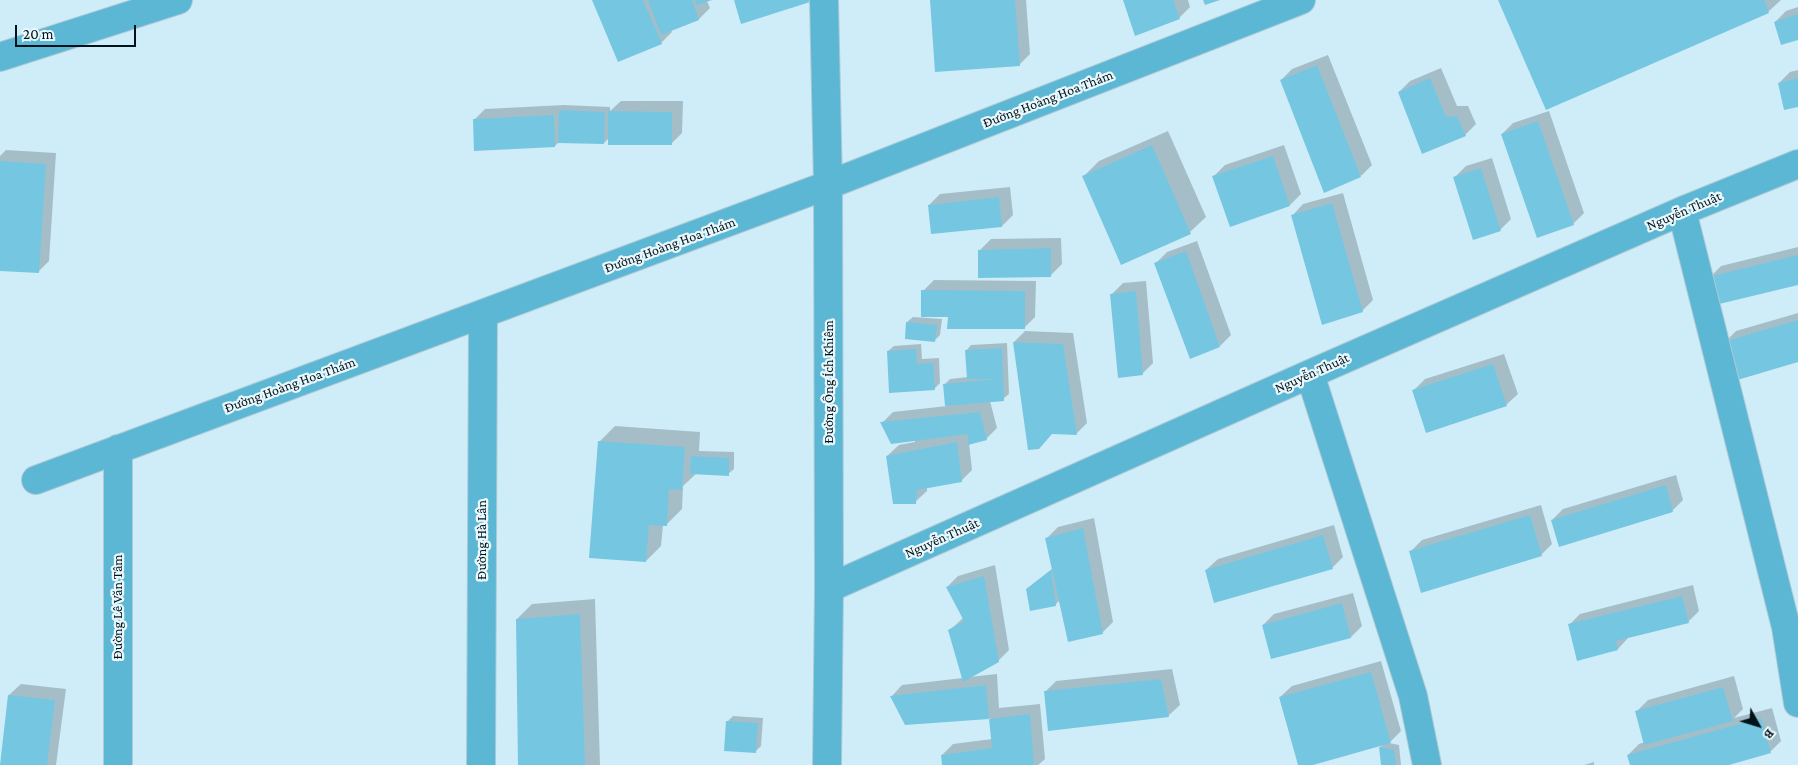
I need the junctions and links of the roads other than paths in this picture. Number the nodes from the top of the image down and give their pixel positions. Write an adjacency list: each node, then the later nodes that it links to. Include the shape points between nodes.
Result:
1 (178, 0): 4 (street)
2 (824, 0): 6 (street, Đường Ông Ích Khiêm)
3 (1301, 0): 6 (street, Đường Hoàng Hoa Thám)
4 (0, 57)
5 (1798, 164): 7 (street, Nguyễn Thuật)
6 (828, 185): 8 (street, Đường Hoàng Hoa Thám); 12 (street, Đường Ông Ích Khiêm)
7 (1682, 211): 9 (street, Nguyễn Thuật); 13 (street, via 1786,627)
8 (483, 314): 10 (street, Đường Hoàng Hoa Thám); 15 (street, Đường Hà Lân)
9 (1310, 374): 12 (street, Nguyễn Thuật); 17 (street, via 1413,696)
10 (118, 449): 11 (street, Đường Hoàng Hoa Thám); 14 (street, Đường Lê Văn Tâm)
11 (36, 480)
12 (829, 588): 16 (street, Đường Ông Ích Khiêm)
13 (1798, 703)
14 (118, 765)
15 (481, 765)
16 (827, 765)
17 (1427, 765)

